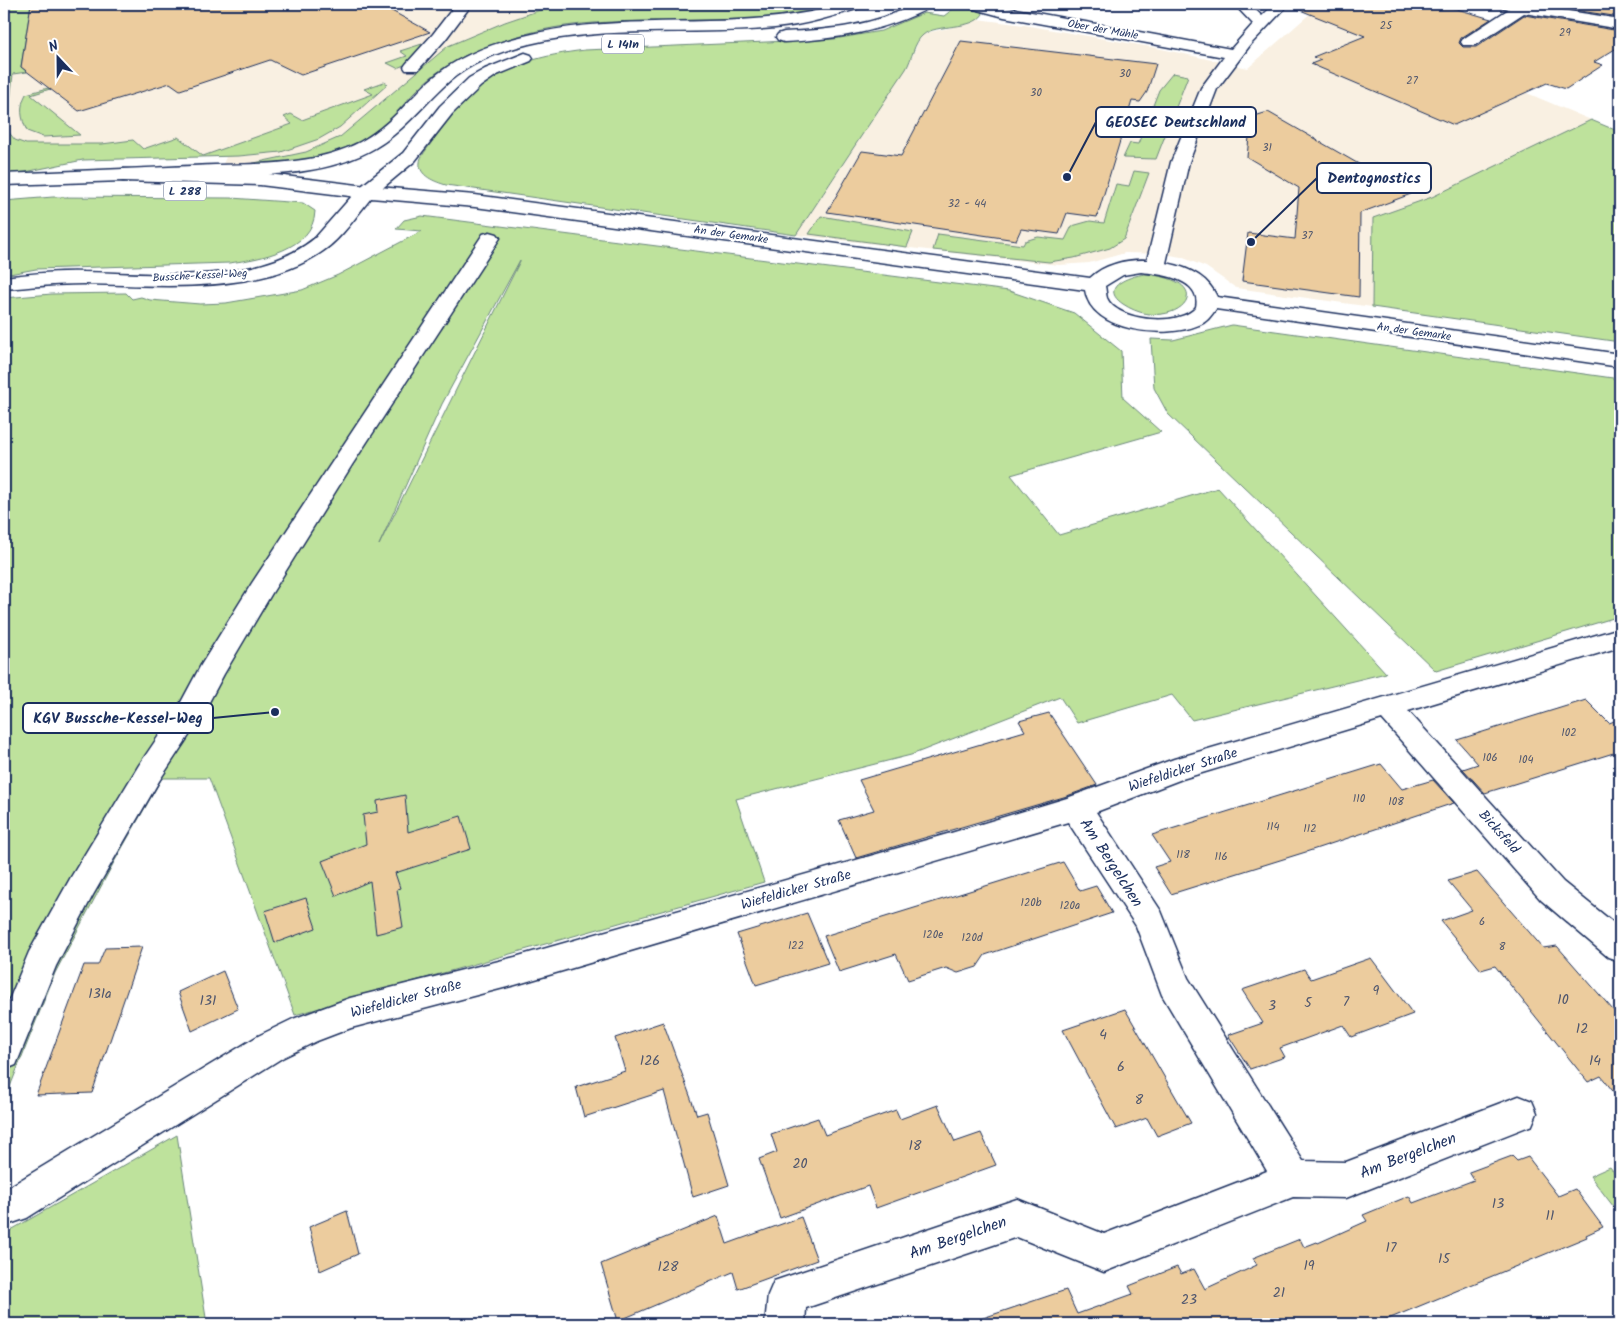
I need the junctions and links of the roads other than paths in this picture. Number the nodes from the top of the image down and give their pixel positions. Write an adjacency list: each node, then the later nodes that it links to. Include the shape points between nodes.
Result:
1 (464, 4): 14 (main road)
2 (858, 4): 15 (main road, L 141n, via 828,14 773,25 603,28 532,38 464,64 436,84)
3 (926, 4): 11 (main road, L 141n, via 903,18 855,31)
4 (972, 4): 13 (main road, Ober der Mühle)
5 (1241, 4): 8 (main road)
6 (1282, 4): 8 (main road)
7 (1514, 6): 9 (main road); 10 (main road)
8 (1261, 24): 13 (main road)
9 (1620, 24)
10 (1469, 42)
11 (649, 43)
12 (541, 54): 18 (main road, Bussche-Kessel-Weg, via 505,65 475,82 446,110 409,157)
13 (1234, 54): 21 (main road, via 1209,88 1180,162)
14 (412, 67)
15 (418, 105): 16 (main road, L 288, via 366,146 321,162 276,170); 18 (main road, via 405,128 371,168)
16 (123, 175): 17 (main road, L 288); 18 (main road, L 288, via 260,179)
17 (4, 180)
18 (366, 192): 19 (main road, L 288, via 86,191); 22 (main road, Bussche-Kessel-Weg, via 326,239 272,269 197,278 58,278); 23 (main road, An der Gemarke / L 288, via 523,207)
19 (4, 195)
20 (490, 238): 30 (main road, via 261,589 190,712 82,886 41,962)
21 (1155, 267): 23 (main road, via 1117,270); 24 (main road, via 1190,278 1207,295)
22 (4, 283)
23 (1096, 285): 24 (main road, via 1096,299 1103,307 1114,315 1144,325 1163,326 1192,320 1201,315)
24 (1208, 302): 25 (main road, An der Gemarke)
25 (1620, 361)
26 (1620, 637): 27 (main road, Wiefeldicker Straße)
27 (1388, 707): 28 (main road, Wiefeldicker Straße, via 1174,770); 29 (main road, Bicksfeld, via 1552,891)
28 (1074, 808): 32 (main road, Am Bergelchen, via 1150,921 1174,985); 33 (main road, Wiefeldicker Straße, via 515,971 350,1013 270,1047 107,1149)
29 (1620, 947)
30 (4, 1054)
31 (1519, 1113): 32 (main road, Am Bergelchen, via 1346,1180)
32 (1293, 1179): 34 (main road, Am Bergelchen, via 1104,1253 1016,1218 788,1295)
33 (4, 1208)
34 (785, 1324)

